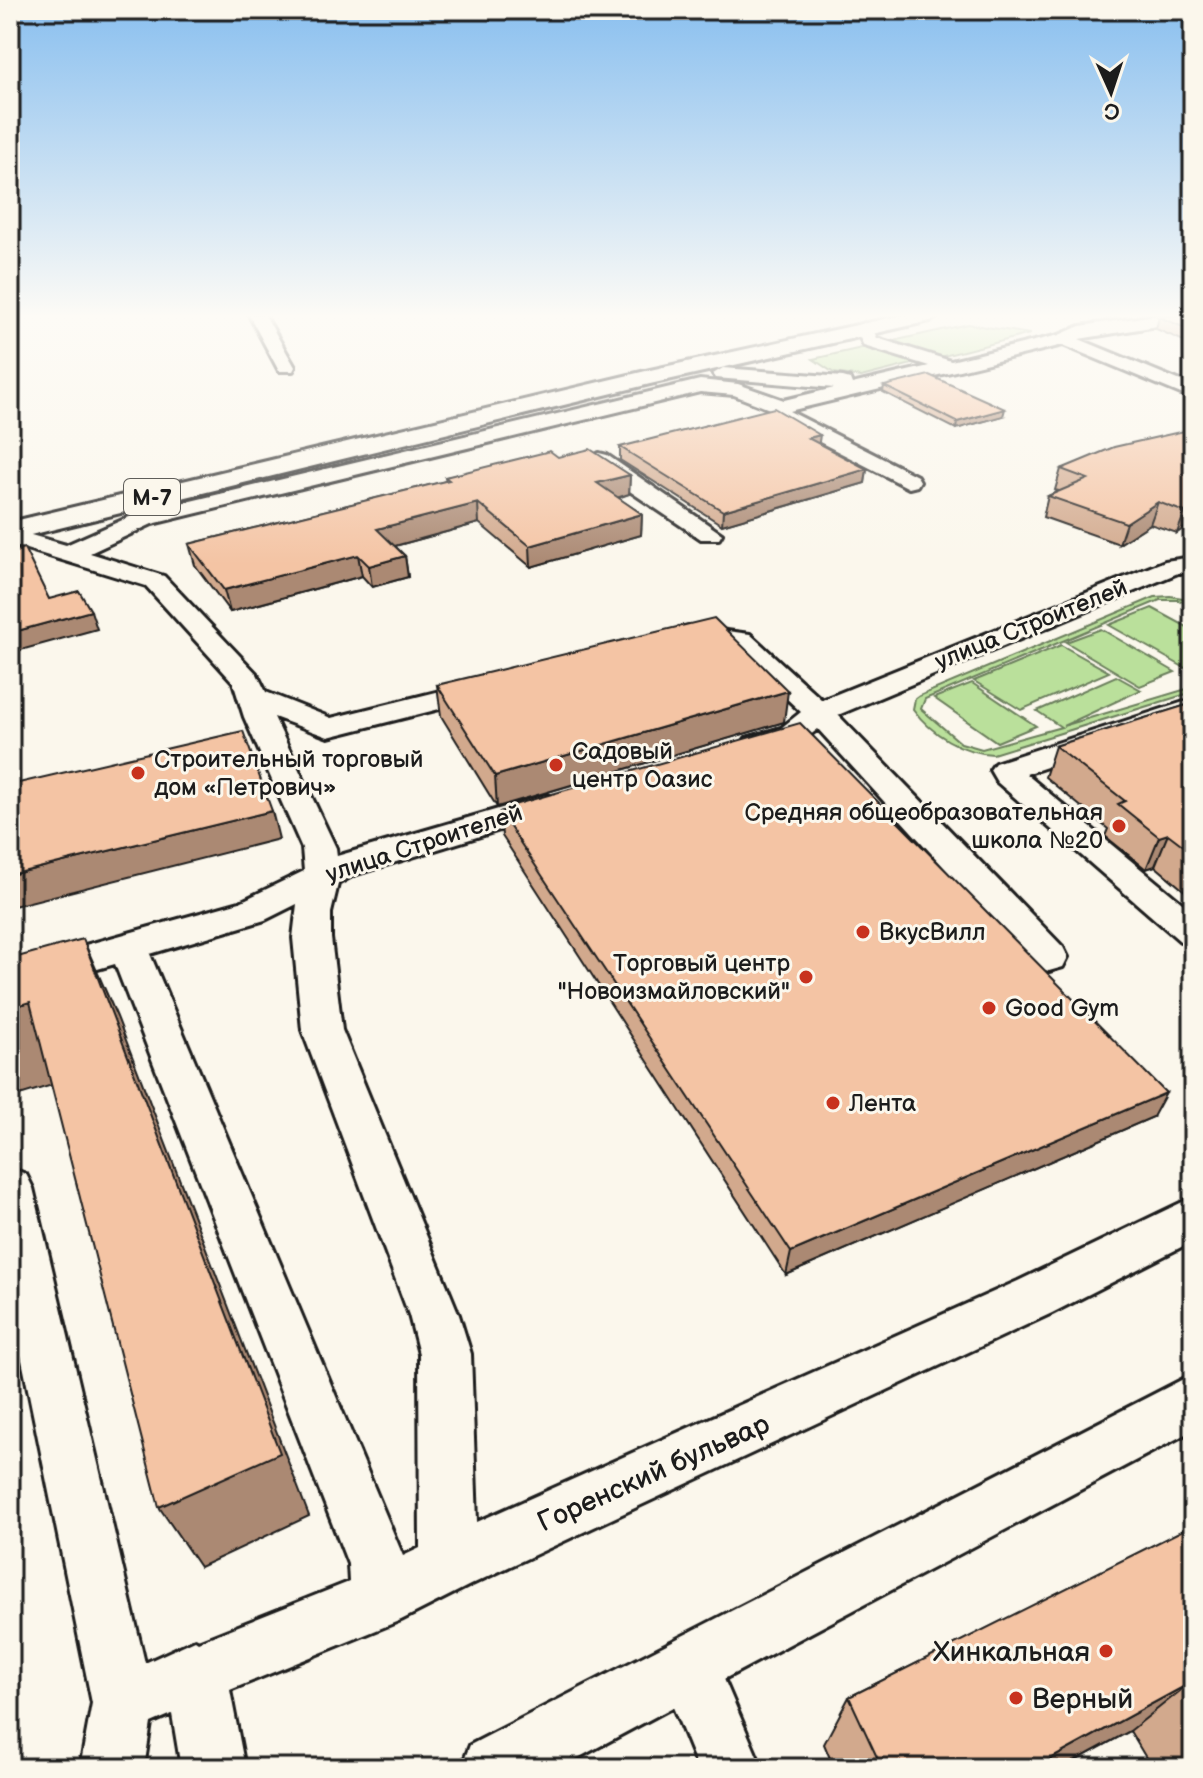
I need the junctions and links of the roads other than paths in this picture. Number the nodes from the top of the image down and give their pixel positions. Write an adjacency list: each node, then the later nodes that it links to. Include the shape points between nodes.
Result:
1 (481, 398): 9 (highway, М-7)
2 (566, 398): 10 (highway, М-7)
3 (650, 398): 12 (street, via 144,519)
4 (758, 398): 5 (street, via 779,406)
5 (813, 398)
6 (780, 414): 8 (street)
7 (599, 460): 11 (street)
8 (909, 481)
9 (10, 507)
10 (10, 533): 12 (street)
11 (710, 534)
12 (67, 554): 16 (street, via 155,581 247,680)
13 (1193, 565): 18 (street, улица Строителей, via 1174,566)
14 (658, 642): 18 (street, via 688,634 740,640)
15 (505, 684): 16 (street, via 328,728)
16 (252, 697): 21 (street, via 319,848)
17 (1193, 708): 22 (street, via 1006,770)
18 (819, 713): 19 (street, улица Строителей, via 792,735); 24 (street)
19 (733, 752)
20 (572, 797): 21 (street, улица Строителей)
21 (322, 875): 23 (street, улица Строителей, via 252,911); 29 (street, via 312,938 322,1030 445,1354)
22 (1193, 932)
23 (128, 947): 25 (street, улица Строителей); 30 (street, via 377,1564)
24 (1049, 957)
25 (10, 980)
26 (10, 1188): 33 (street)
27 (1193, 1218): 29 (street, Горенский бульвар, via 1035,1297)
28 (1193, 1400): 31 (street, via 808,1599)
29 (449, 1564): 30 (street, Горенский бульвар)
30 (380, 1599): 32 (street, Горенский бульвар)
31 (688, 1667): 36 (street); 37 (street)
32 (195, 1671): 33 (street, Горенский бульвар); 35 (street)
33 (123, 1703): 34 (street)
34 (112, 1768)
35 (213, 1768)
36 (493, 1768)
37 (730, 1768)

